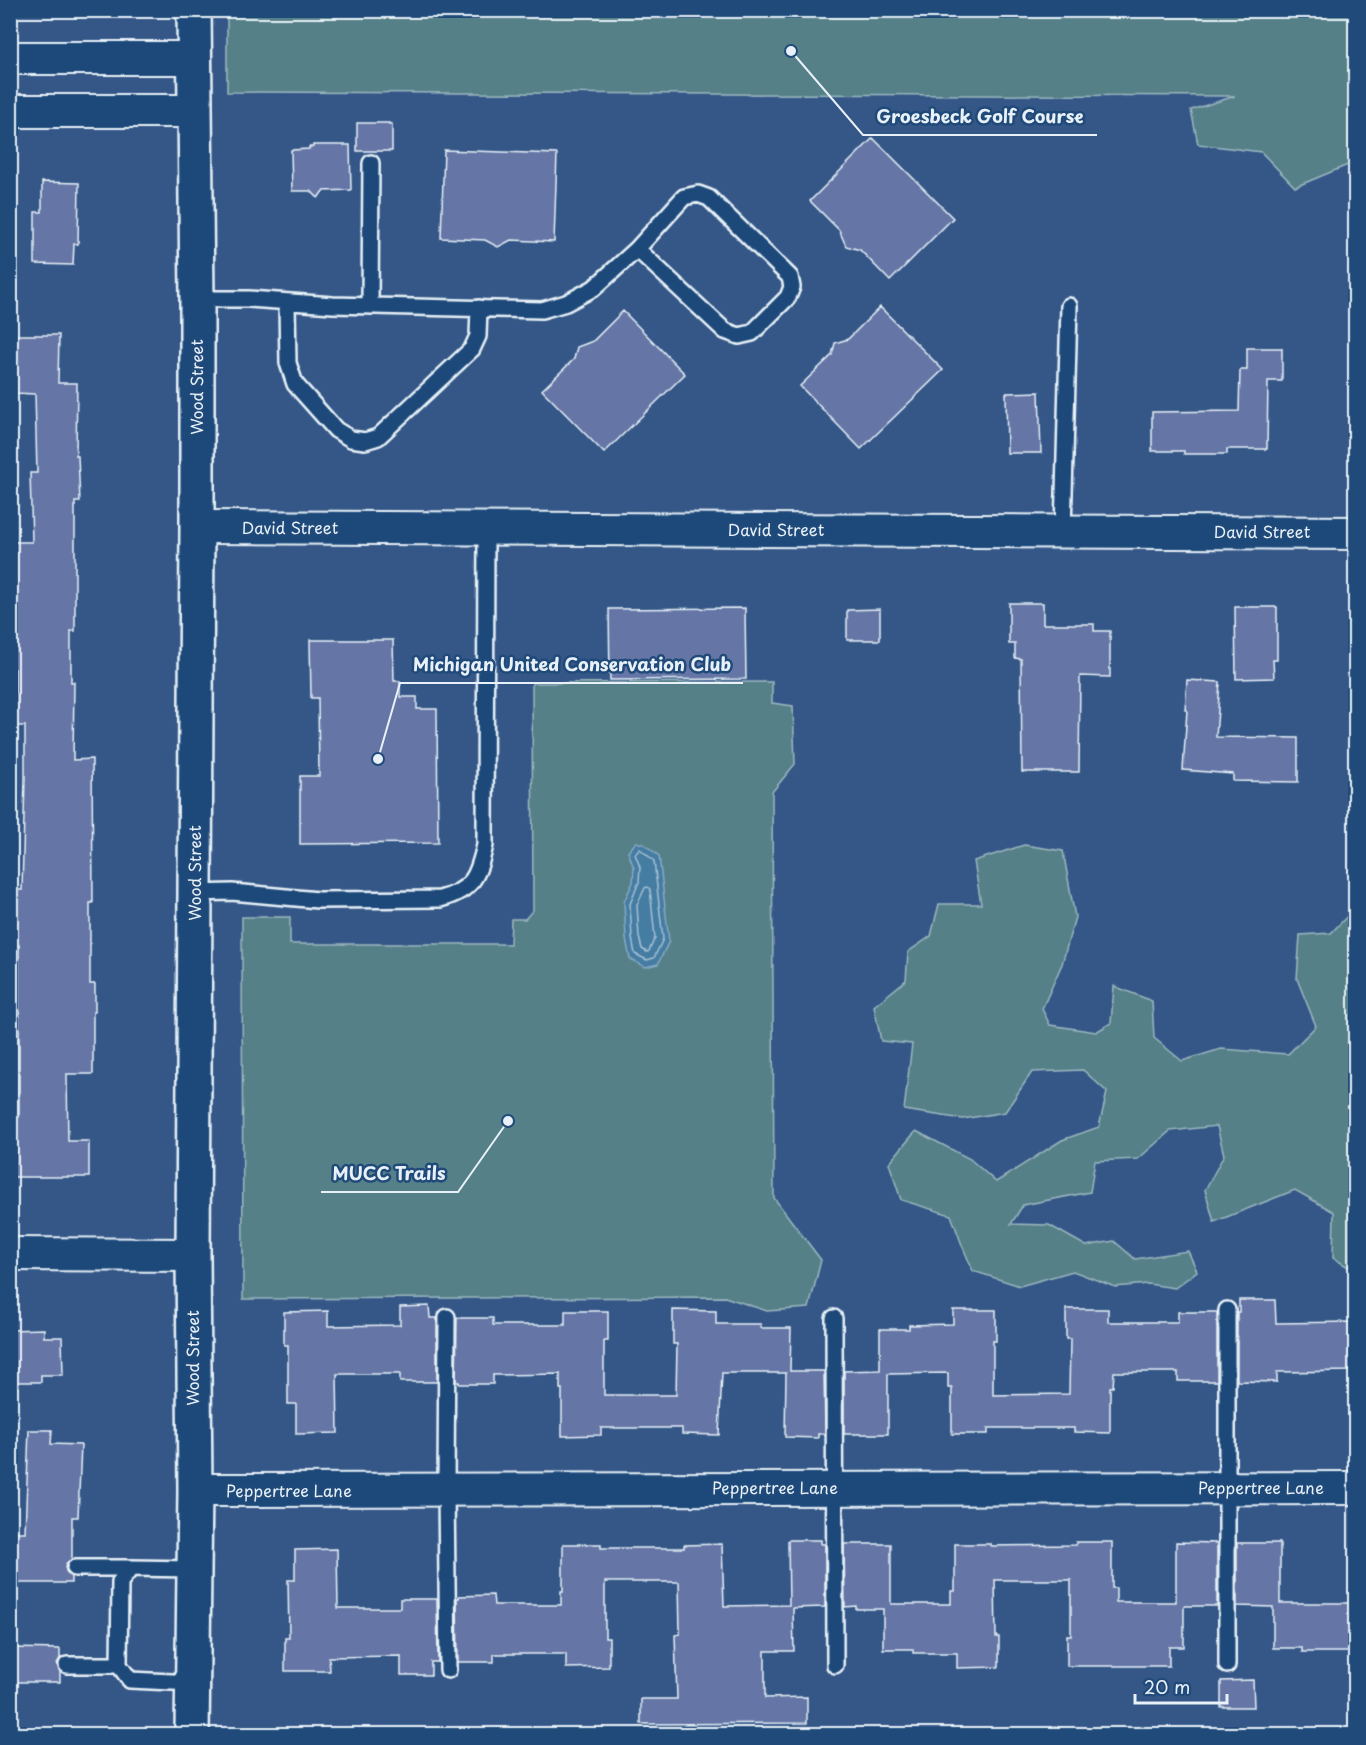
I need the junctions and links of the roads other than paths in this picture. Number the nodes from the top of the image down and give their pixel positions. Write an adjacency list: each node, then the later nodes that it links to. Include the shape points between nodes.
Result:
1 (194, 10): 3 (street, Wood Street)
2 (10, 58): 3 (street)
3 (193, 58): 5 (street, Wood Street)
4 (10, 111): 5 (street)
5 (194, 111): 8 (street, Wood Street)
6 (371, 163): 10 (lane)
7 (637, 249): 7 (lane, via 684,197 698,194 709,198 790,277 792,287 788,297 752,333 739,336 725,331); 12 (lane, via 594,288 566,303 542,310)
8 (197, 299): 9 (lane); 13 (street, Wood Street)
9 (287, 303): 10 (lane); 12 (lane, via 288,363 295,384 336,430 351,439 365,441 378,437 472,349 478,336)
10 (370, 306): 12 (lane)
11 (1069, 306): 15 (lane)
12 (479, 308)
13 (197, 527): 14 (street, David Street); 17 (street, Wood Street)
14 (486, 530): 15 (street, David Street); 17 (lane, via 485,845 474,879 458,894 440,899 318,900)
15 (1063, 531): 16 (street, David Street)
16 (1356, 532)
17 (194, 892): 19 (street, Wood Street)
18 (10, 1254): 19 (street)
19 (193, 1255): 26 (street, Wood Street)
20 (1227, 1310): 24 (lane)
21 (447, 1317): 27 (lane)
22 (834, 1318): 23 (lane)
23 (835, 1488): 24 (street, Peppertree Lane); 27 (street, Peppertree Lane); 33 (lane)
24 (1227, 1488): 25 (street, Peppertree Lane); 34 (lane)
25 (1356, 1488)
26 (195, 1490): 27 (street, Peppertree Lane); 30 (street, Wood Street)
27 (446, 1490): 35 (lane)
28 (75, 1568): 29 (lane)
29 (131, 1568): 30 (lane); 32 (lane, via 120,1582)
30 (194, 1569): 36 (street, Wood Street)
31 (67, 1665): 32 (lane)
32 (119, 1665): 36 (lane, via 130,1680)
33 (835, 1665)
34 (1227, 1665)
35 (448, 1671)
36 (193, 1683): 37 (street, Wood Street)
37 (192, 1734)

